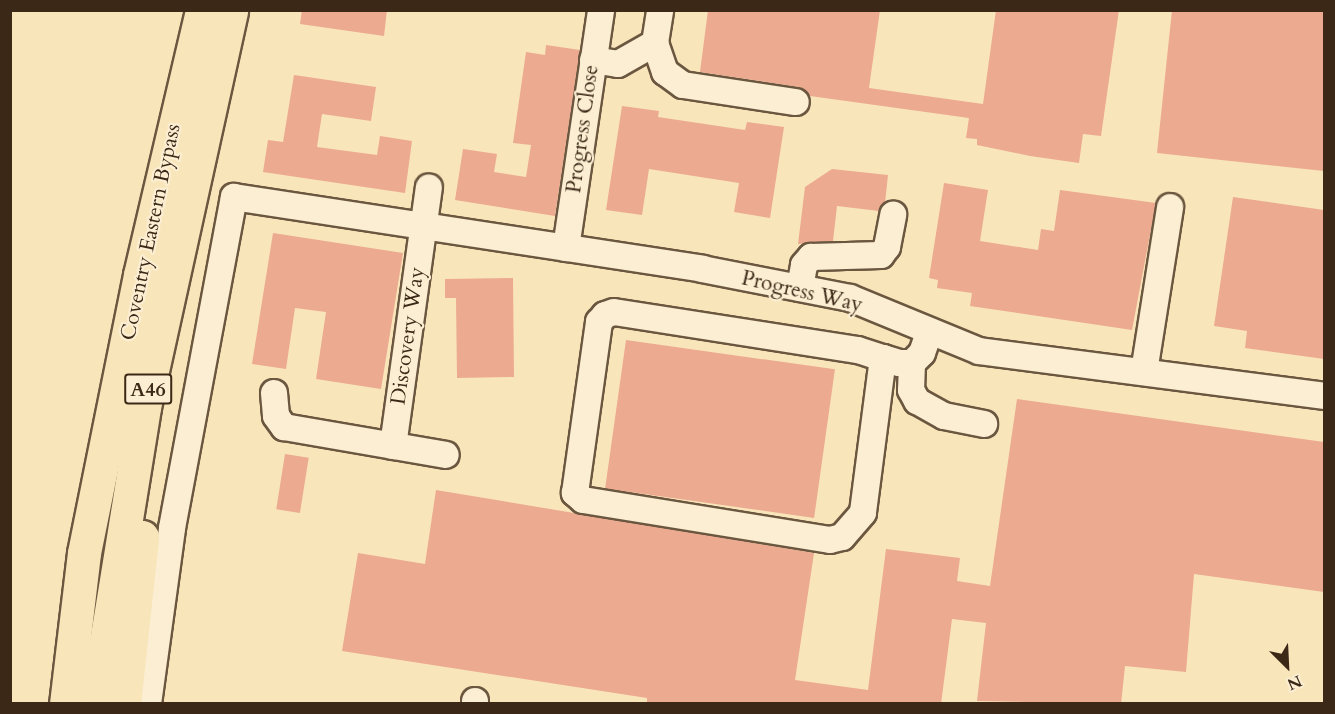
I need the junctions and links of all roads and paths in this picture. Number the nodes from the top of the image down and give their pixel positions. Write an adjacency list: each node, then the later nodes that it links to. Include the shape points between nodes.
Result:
1 (202, 10): 9 (highway, Coventry Eastern Bypass / A46)
2 (231, 10): 7 (highway, Coventry Eastern Bypass / A46)
3 (601, 10): 6 (street, Progress Close)
4 (660, 10): 5 (street)
5 (655, 43): 6 (street, via 618,63); 8 (street, via 665,72 683,85)
6 (593, 60): 14 (street, Progress Close)
7 (214, 77): 27 (highway, Coventry Eastern Bypass / A46, via 144,407); 28 (highway, via 201,216 160,401)
8 (796, 102)
9 (174, 128): 25 (highway, via 126,274 71,550); 26 (highway, Coventry Eastern Bypass / A46, via 84,553)
10 (429, 187): 13 (street, Discovery Way)
11 (1170, 207): 19 (street)
12 (893, 215): 15 (street, via 881,255 811,257 804,265)
13 (424, 226): 14 (street, Progress Way); 23 (street, Discovery Way); 29 (street, Progress Way, via 234,196 172,528)
14 (566, 248): 15 (street, Progress Way)
15 (800, 288): 16 (street, Progress Way, via 850,298)
16 (929, 333): 18 (street, via 922,353); 19 (street, Progress Way, via 979,351)
17 (882, 358): 17 (street, via 614,312 605,315 599,322 575,493 594,502 830,540 842,537 863,513); 18 (street)
18 (912, 363): 22 (street, via 911,390 917,401 944,416)
19 (1144, 372): 21 (street, Progress Way)
20 (274, 393): 23 (street, via 276,416 284,427)
21 (1324, 396)
22 (984, 424)
23 (393, 446): 24 (street)
24 (446, 454)
25 (53, 704)
26 (66, 704)
27 (96, 704)
28 (124, 704)
29 (148, 704)

